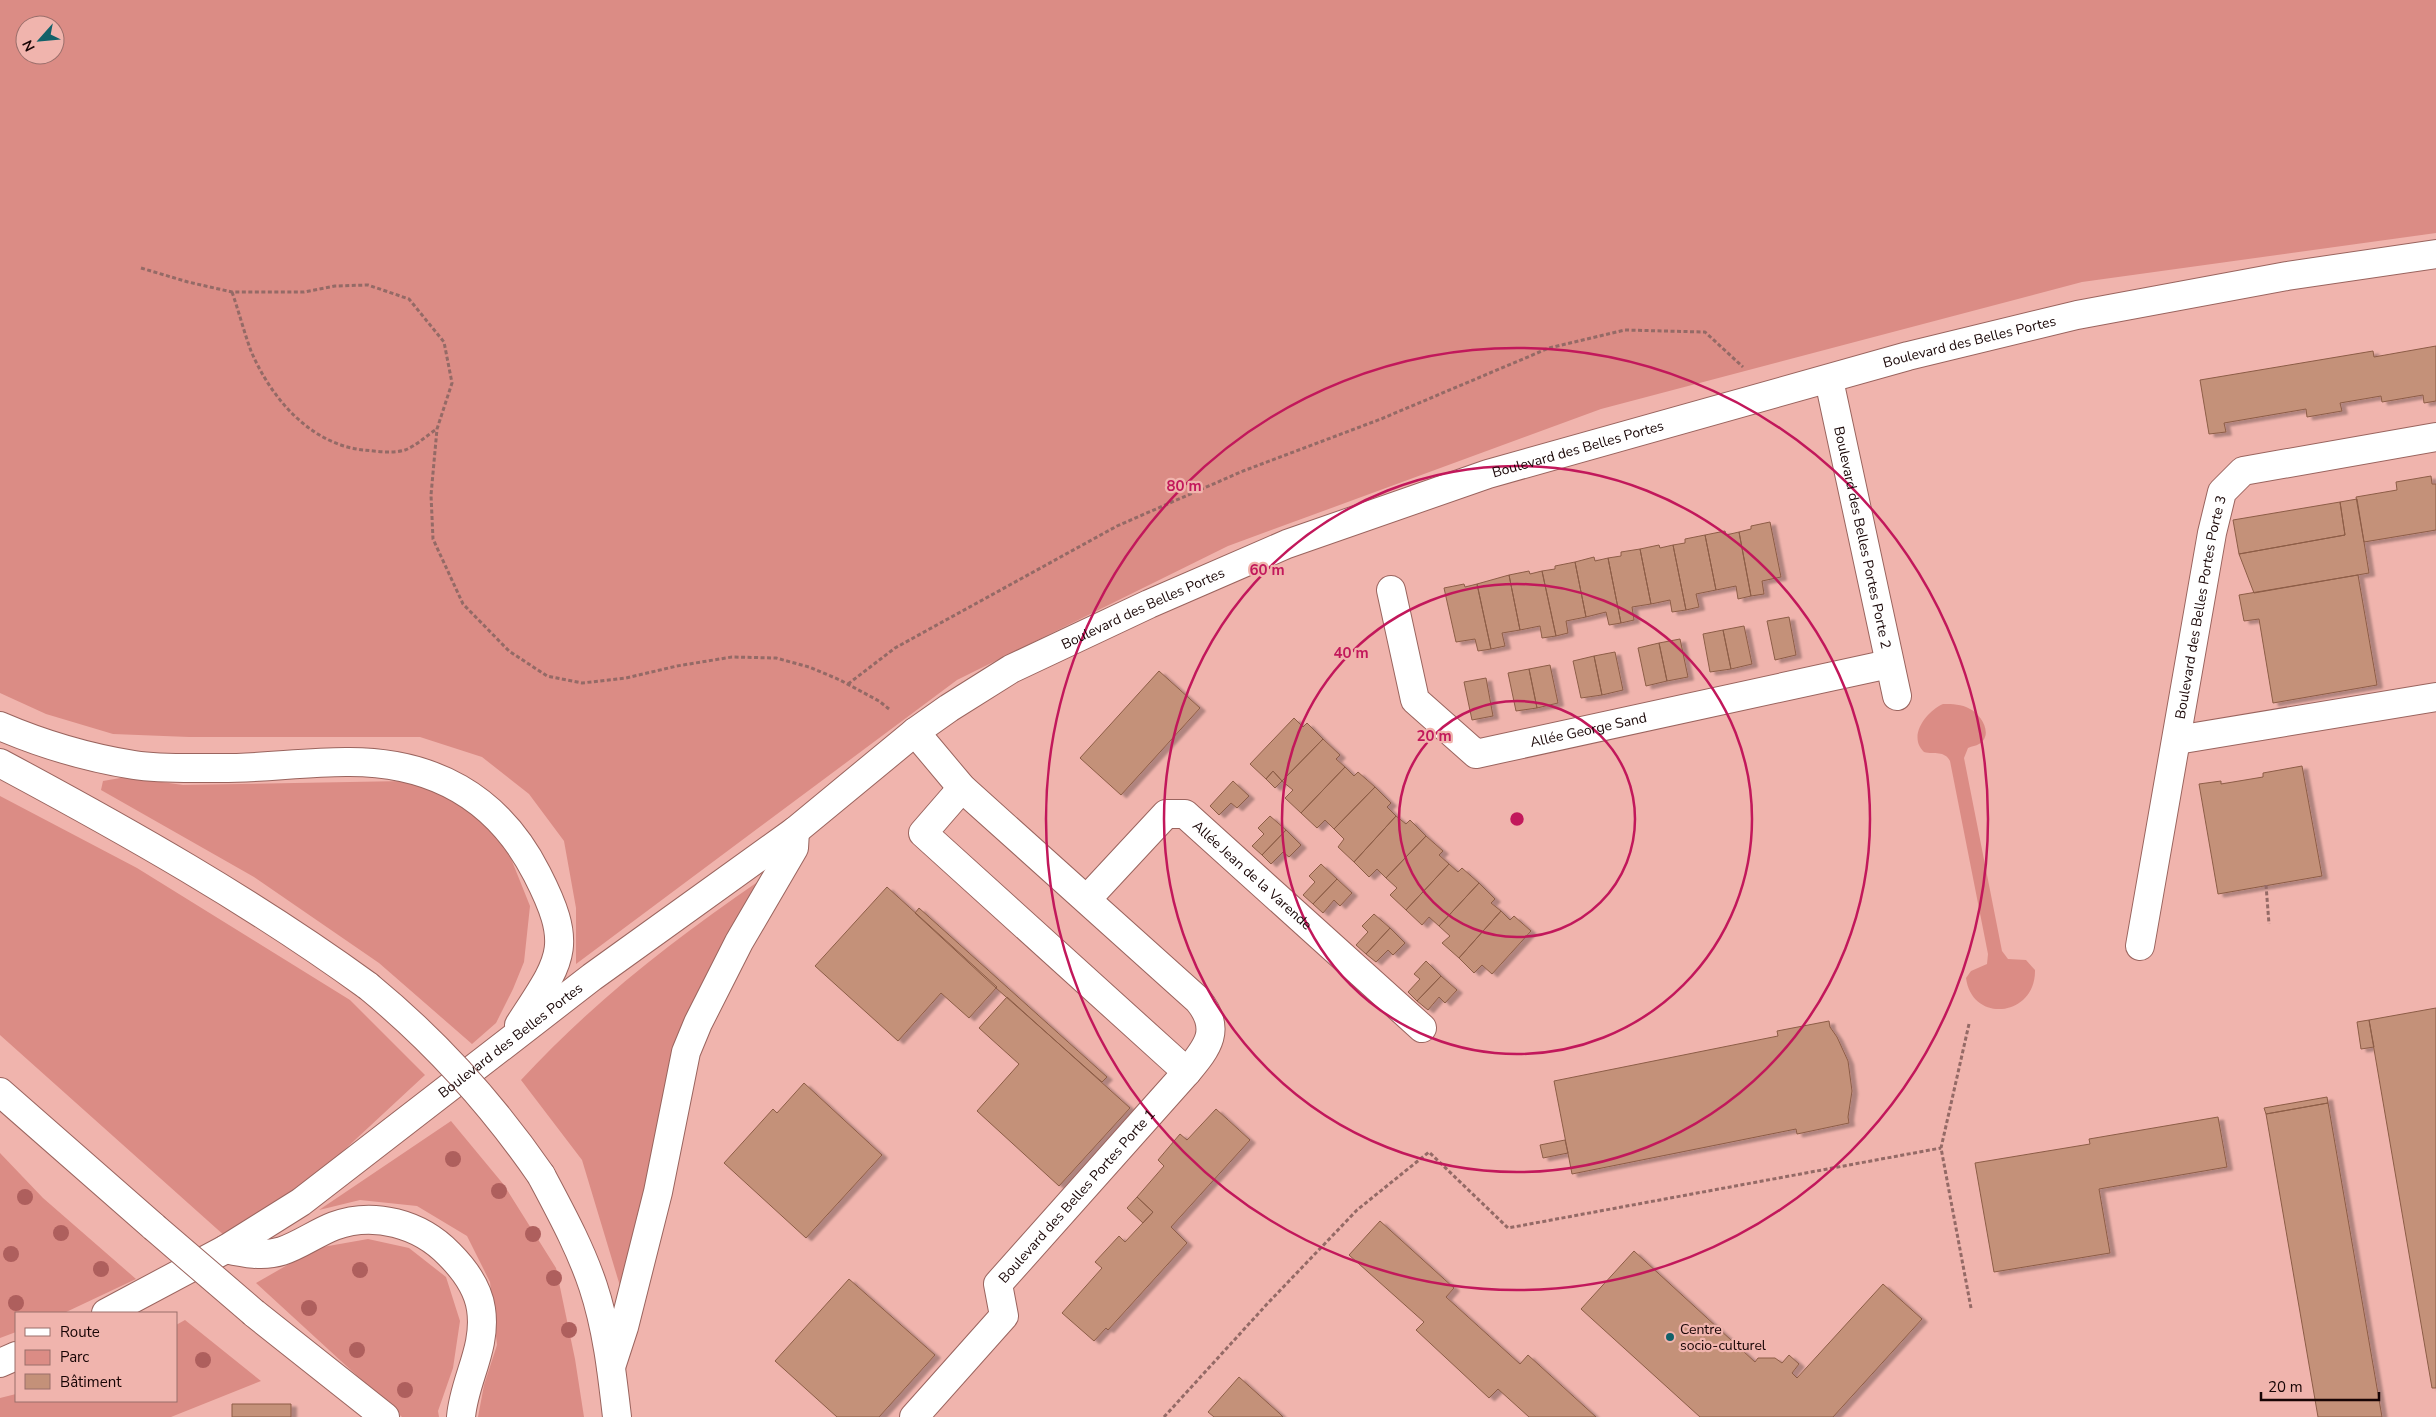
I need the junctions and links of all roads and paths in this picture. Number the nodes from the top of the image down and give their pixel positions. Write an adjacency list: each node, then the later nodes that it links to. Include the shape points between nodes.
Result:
1 (2436, 254): 5 (street, Boulevard des Belles Portes, via 2287,276 2077,315 1908,356)
2 (142, 268): 3 (path)
3 (232, 292): 6 (path, via 251,351 271,388 291,413 311,430 331,442 383,452 406,450); 6 (path, via 304,292 368,285 409,300 444,342 452,383)
4 (1748, 374): 10 (path, via 1705,332 1625,330 1549,348 1381,419 1243,471 1117,526 895,648)
5 (1829, 380): 9 (street, Boulevard des Belles Portes Porte 2); 15 (street, Boulevard des Belles Portes, via 1488,474 1287,544 1019,665 972,692)
6 (437, 429): 10 (path, via 431,495 433,539 463,604 508,651 547,676 582,683 626,678 732,657 776,658 809,667)
7 (2436, 437): 16 (street, Boulevard des Belles Portes Porte 3, via 2243,471 2222,492 2212,533)
8 (1391, 590): 9 (street, Allée George Sand, via 1415,700 1476,754)
9 (1890, 664): 11 (street, Boulevard des Belles Portes Porte 2)
10 (848, 684): 13 (path)
11 (1897, 696)
12 (2436, 697): 16 (street, Boulevard des Belles Portes Porte 3)
13 (892, 712)
14 (0, 726): 26 (street, via 73,751 135,765 215,768 347,762 380,764 421,772 462,789 493,812 519,844 541,882 560,936 556,966)
15 (915, 732): 18 (street, Boulevard des Belles Portes Porte 1); 19 (street, Boulevard des Belles Portes)
16 (2177, 740): 23 (street, Boulevard des Belles Portes Porte 3)
17 (0, 763): 35 (street, bridge, via 116,825 249,905 368,986 445,1056 513,1134 541,1175 593,1285)
18 (962, 788): 21 (street, Boulevard des Belles Portes Porte 1); 27 (street, via 923,833)
19 (795, 832): 26 (street, Boulevard des Belles Portes); 35 (street, via 794,848 728,963 686,1052 658,1192)
20 (2266, 885): 22 (path)
21 (1087, 899): 25 (street, Allée Jean de la Varende, via 1166,814 1185,814); 27 (street, Boulevard des Belles Portes Porte 1, via 1208,1012 1212,1036 1202,1055)
22 (2269, 924)
23 (2140, 946)
24 (1969, 1024): 29 (path)
25 (1422, 1028)
26 (509, 1041): 30 (street, Boulevard des Belles Portes, via 301,1202)
27 (1187, 1072): 39 (street, Boulevard des Belles Portes Porte 1, via 998,1284 1004,1316)
28 (0, 1092): 36 (street, bridge, via 254,1314)
29 (1942, 1148): 31 (path); 40 (path, via 1508,1228 1429,1152 1357,1210)
30 (226, 1249): 32 (street, Boulevard des Belles Portes); 37 (street, via 251,1255 282,1251 336,1226 365,1221 399,1222 442,1246 461,1266 474,1287 481,1308 480,1351 469,1377)
31 (1971, 1308)
32 (108, 1312)
33 (15, 1356): 34 (street)
34 (0, 1363)
35 (611, 1367): 38 (street)
36 (385, 1417)
37 (461, 1417)
38 (617, 1417)
39 (914, 1417)
40 (1164, 1417)

